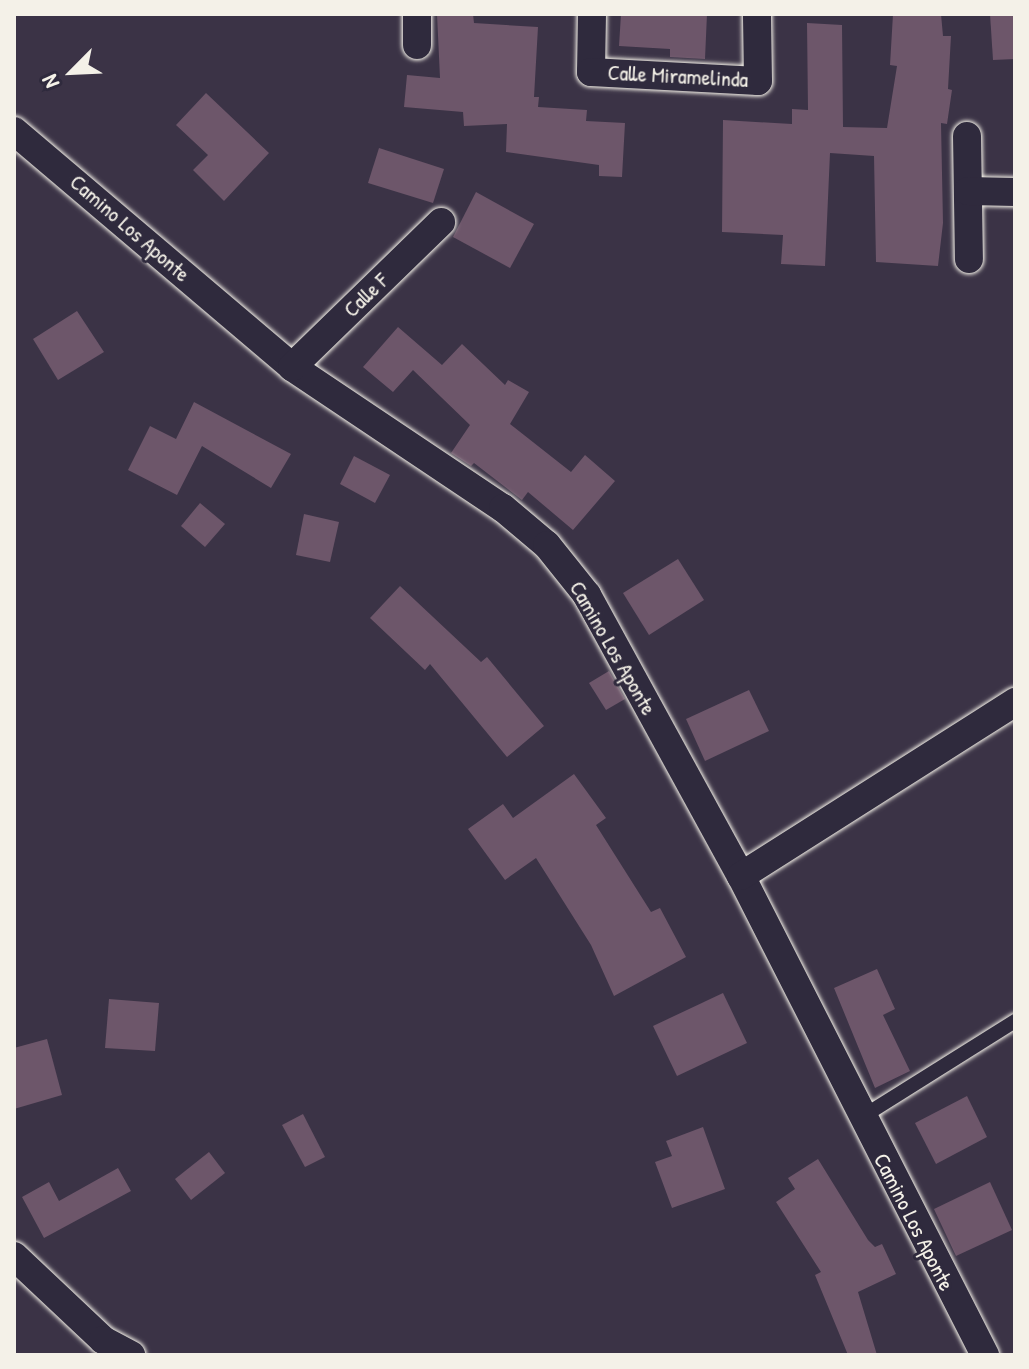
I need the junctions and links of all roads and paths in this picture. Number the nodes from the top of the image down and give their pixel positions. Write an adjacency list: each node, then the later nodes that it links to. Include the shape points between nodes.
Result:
1 (417, 14): 4 (street)
2 (592, 14): 3 (street, Calle Miramelinda, via 591,72 758,81)
3 (757, 16)
4 (417, 45)
5 (14, 131): 11 (street, Camino Los Aponte)
6 (967, 136): 7 (street)
7 (968, 191): 8 (street); 10 (street)
8 (1015, 192)
9 (441, 222): 11 (street, Calle F)
10 (969, 259)
11 (292, 367): 13 (street, Camino Los Aponte, via 503,508 547,545 587,595)
12 (1015, 702): 13 (street)
13 (741, 876): 15 (street, Camino Los Aponte)
14 (1015, 1021): 15 (lane)
15 (862, 1117): 18 (street, Camino Los Aponte)
16 (14, 1256): 17 (street, via 103,1340)
17 (131, 1355)
18 (985, 1355)

